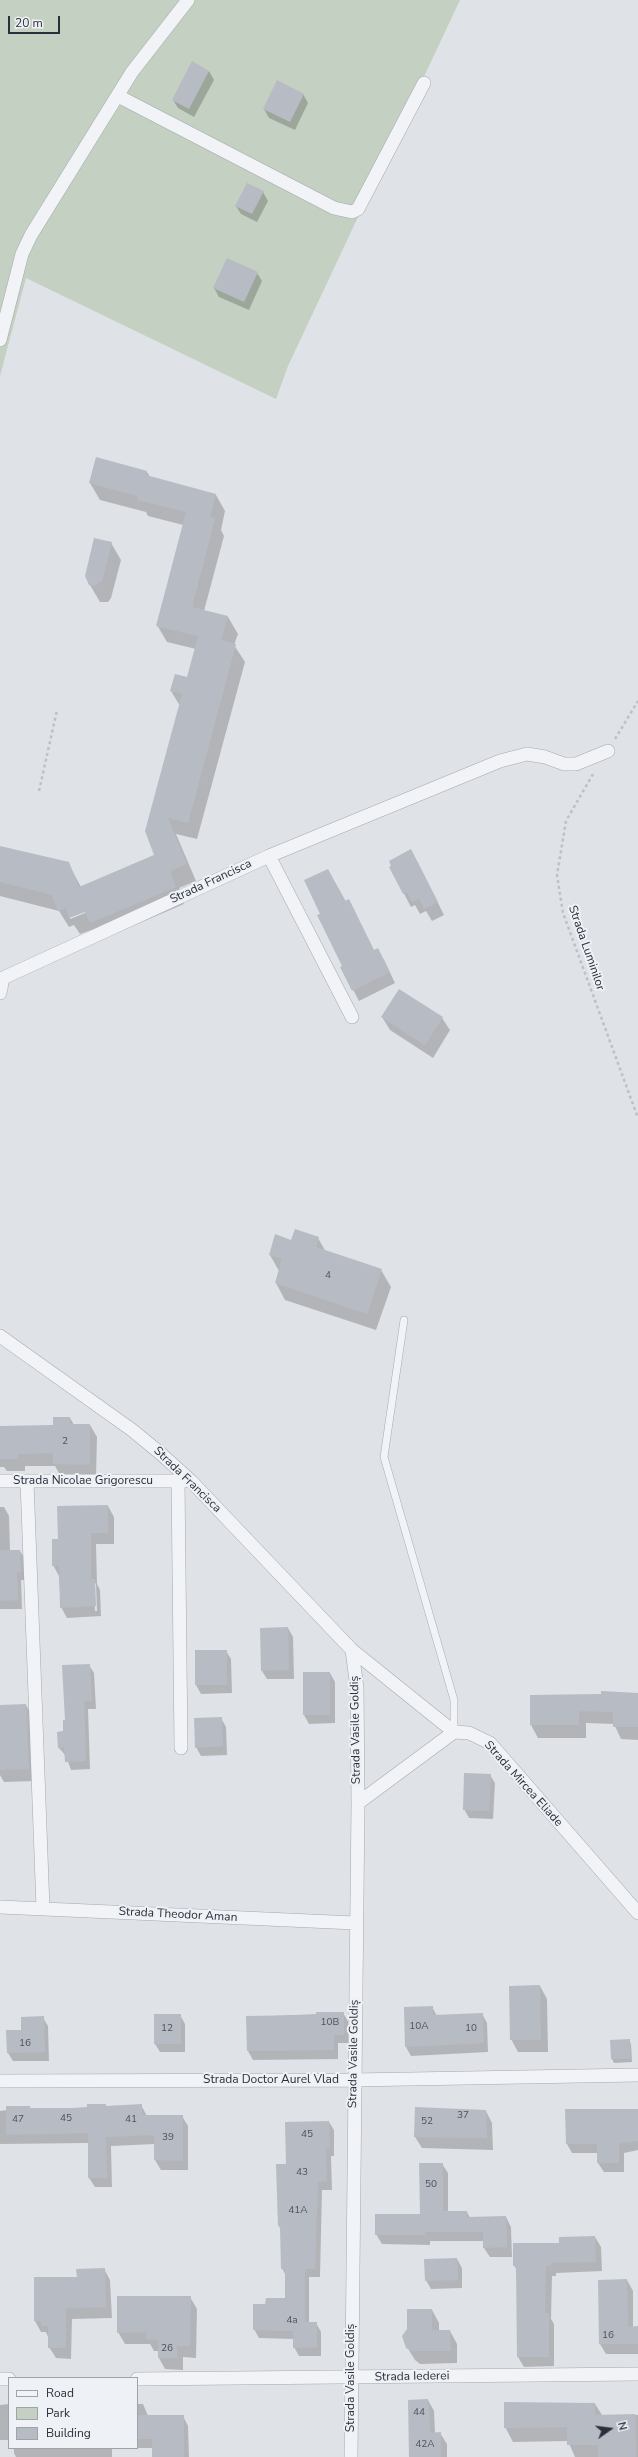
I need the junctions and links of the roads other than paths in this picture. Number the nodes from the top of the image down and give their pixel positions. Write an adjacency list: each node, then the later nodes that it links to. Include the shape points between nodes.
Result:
1 (188, 0): 3 (street, via 132,72)
2 (424, 83): 3 (street, via 358,209 352,212 334,208)
3 (118, 96): 4 (street, via 31,234 22,254)
4 (0, 340)
5 (608, 751): 6 (street, via 576,764 564,764 527,754 512,756)
6 (269, 856): 7 (street, Strada Francisca, via 3,978); 8 (street)
7 (0, 993)
8 (352, 1017)
9 (404, 1320): 15 (lane, via 384,1457 454,1700)
10 (0, 1336): 13 (street, Strada Francisca, via 132,1430)
11 (0, 1481): 12 (street, Strada Nicolae Grigorescu)
12 (27, 1481): 13 (street, Strada Nicolae Grigorescu); 19 (street)
13 (185, 1481): 14 (street, Strada Francisca); 16 (street)
14 (352, 1650): 15 (street, Strada Mircea Eliade); 17 (street, Strada Vasile Goldiș, via 357,1688)
15 (454, 1732): 17 (street); 20 (street, Strada Mircea Eliade, via 469,1733 490,1743)
16 (181, 1748)
17 (358, 1803): 21 (street, Strada Vasile Goldiș)
18 (0, 1907): 19 (street, Strada Theodor Aman)
19 (43, 1908): 21 (street, Strada Theodor Aman)
20 (638, 1913)
21 (355, 1923): 23 (street, Strada Vasile Goldiș)
22 (638, 2075): 23 (street, Strada Doctor Aurel Vlad)
23 (353, 2080): 24 (street, Strada Doctor Aurel Vlad); 26 (street, Strada Vasile Goldiș)
24 (0, 2081)
25 (638, 2374): 26 (street, Strada Iederei)
26 (351, 2378): 27 (street, Strada Iederei); 28 (street, Strada Vasile Goldiș)
27 (138, 2379)
28 (351, 2457)

